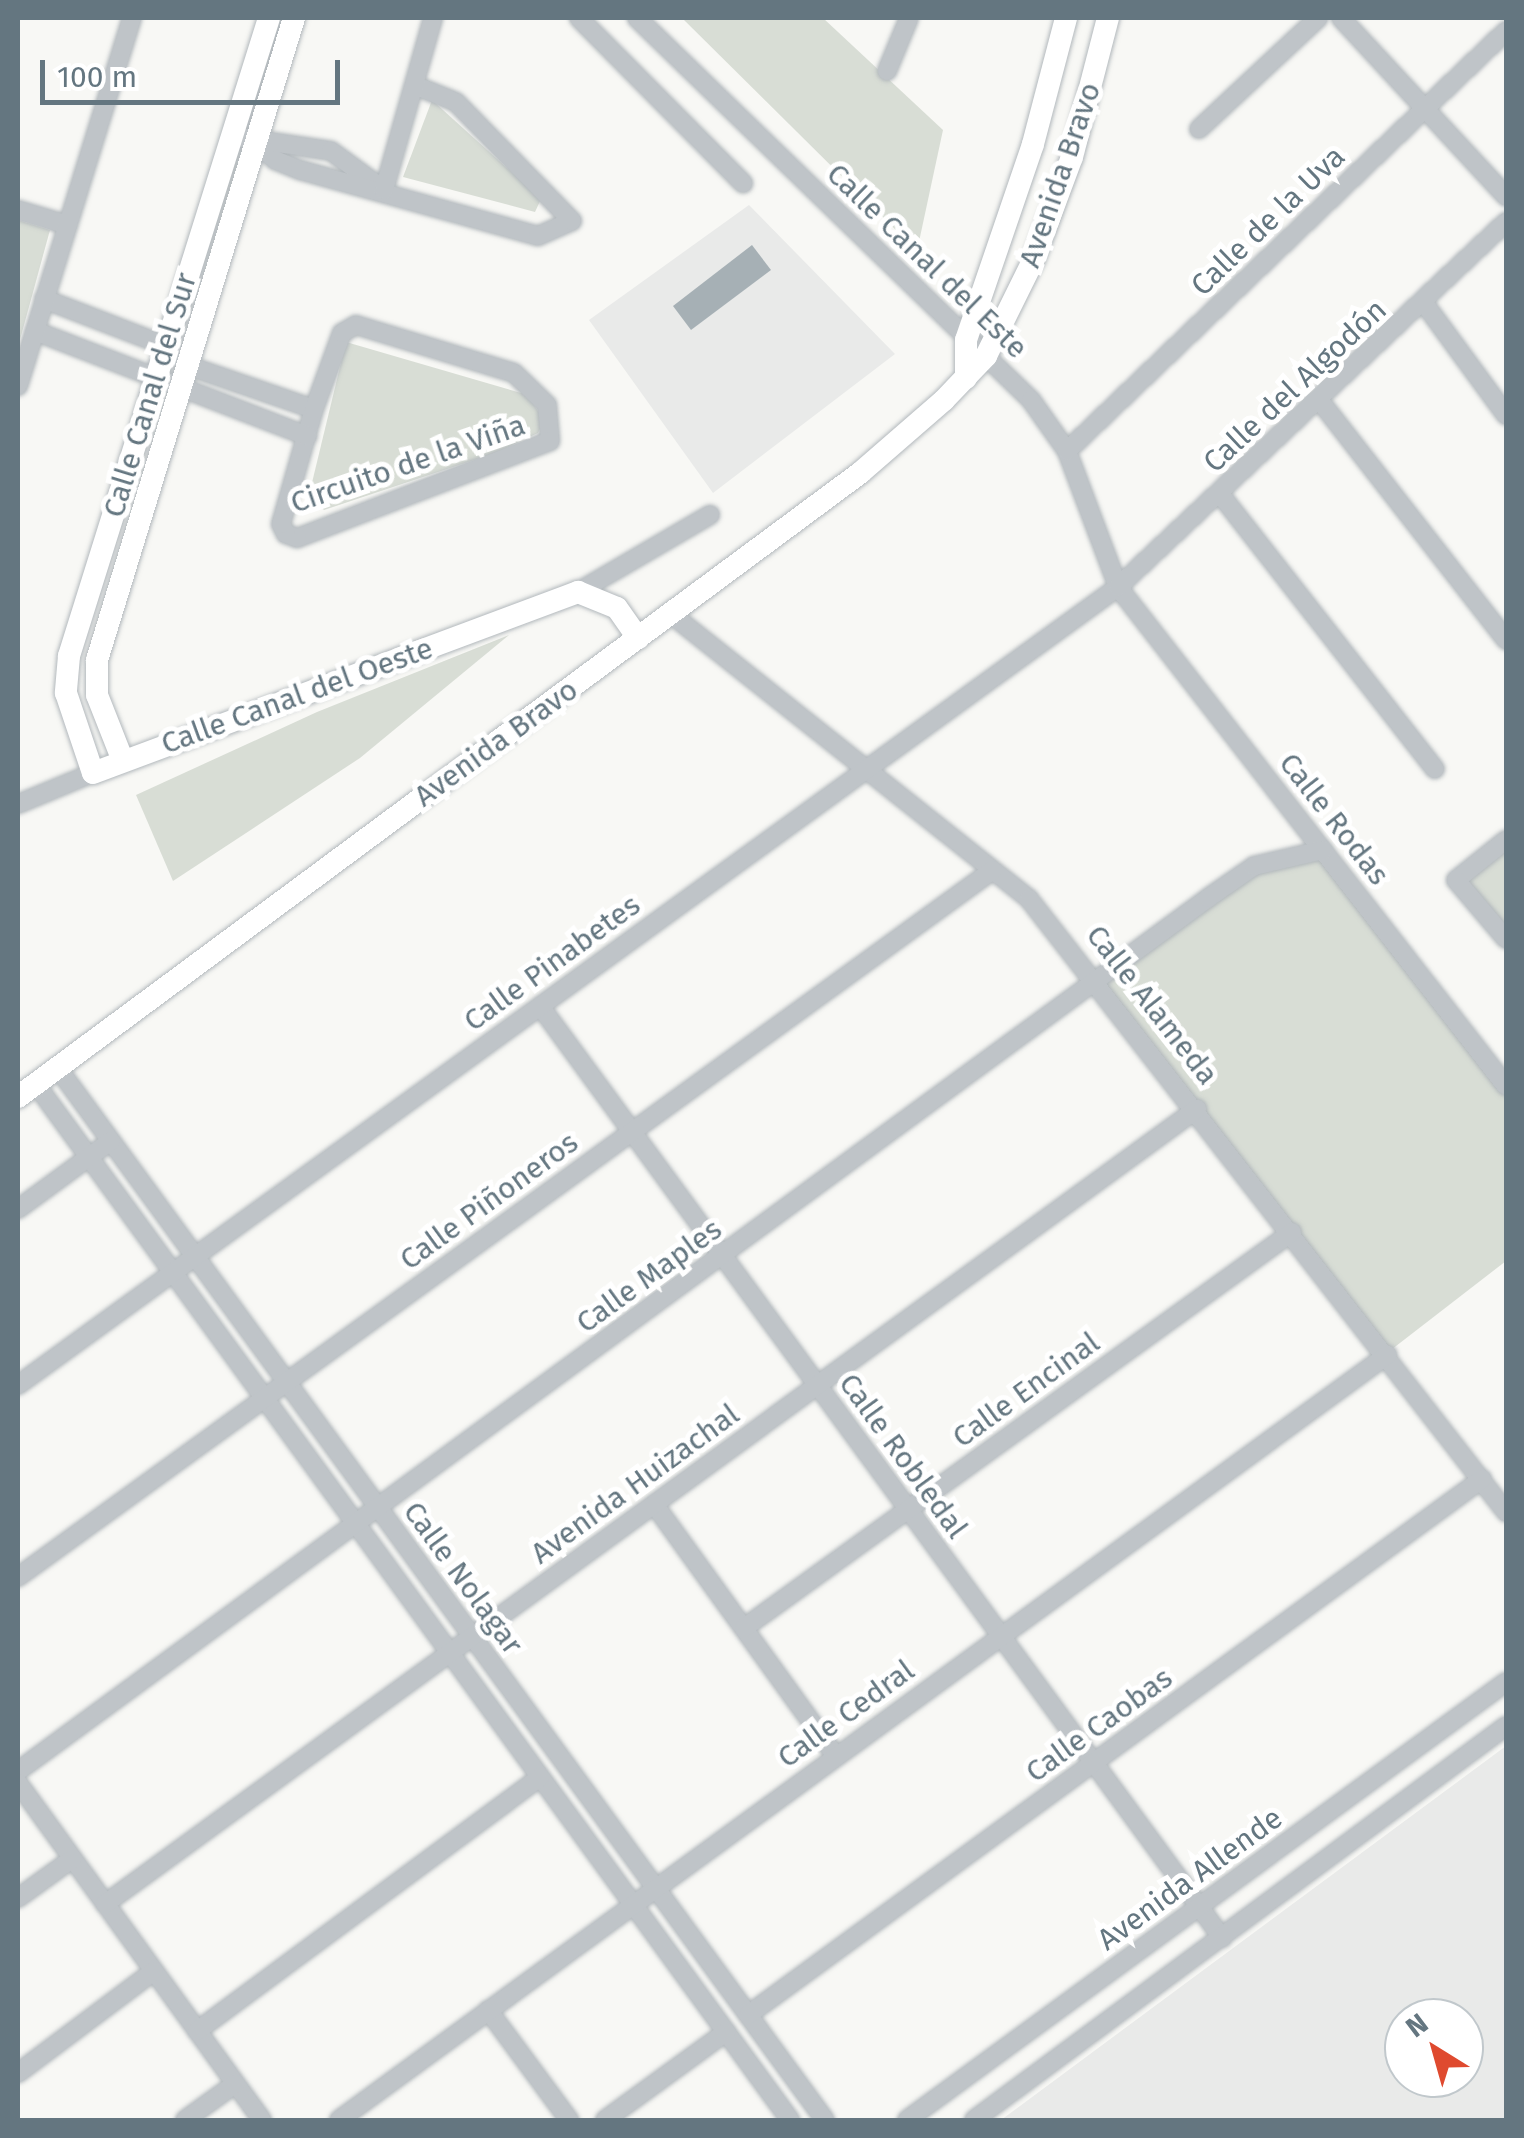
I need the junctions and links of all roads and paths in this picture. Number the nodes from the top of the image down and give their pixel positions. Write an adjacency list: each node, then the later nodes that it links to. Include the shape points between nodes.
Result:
1 (132, 18): 26 (street)
2 (268, 18): 19 (street, Calle Canal del Sur)
3 (294, 18): 20 (street, Calle Canal del Sur)
4 (433, 18): 15 (street)
5 (578, 18): 21 (street)
6 (637, 18): 30 (street, Calle Canal del Este)
7 (909, 18): 13 (street)
8 (1066, 18): 14 (street, Avenida Bravo)
9 (1108, 18): 16 (street, Avenida Bravo)
10 (1318, 18): 18 (street)
11 (1341, 18): 17 (street)
12 (1506, 31): 17 (street, Calle de la Uva)
13 (887, 71)
14 (1054, 74): 16 (street); 30 (street, Avenida Bravo)
15 (414, 85): 22 (street); 22 (street, via 456,102 572,221 538,236)
16 (1093, 85): 32 (street, Avenida Bravo, via 1034,260)
17 (1426, 108): 23 (street); 42 (street, Calle de la Uva)
18 (1199, 129)
19 (231, 136): 20 (street); 31 (street, Calle Canal del Sur)
20 (256, 143): 22 (street, via 300,170); 33 (street, Calle Canal del Sur)
21 (743, 183)
22 (384, 190)
23 (1506, 196)
24 (18, 210): 26 (street)
25 (1506, 222): 28 (street, Calle del Algodón)
26 (68, 225): 27 (street)
27 (44, 299): 29 (street); 31 (street)
28 (1424, 302): 38 (street, Calle del Algodón); 40 (street)
29 (34, 331): 34 (street); 36 (street)
30 (966, 340): 32 (street, Calle Canal del Este); 35 (street, Avenida Bravo)
31 (166, 346): 33 (street); 34 (street, Calle Canal del Sur)
32 (986, 356): 35 (street, Avenida Bravo); 42 (street, Calle Canal del Este, via 1031,400)
33 (190, 366): 37 (street, Calle Canal del Sur); 39 (street)
34 (157, 374): 37 (street); 53 (street, Calle Canal del Sur, via 68,656 66,693)
35 (966, 378): 47 (street, Avenida Bravo, via 873,462)
36 (18, 386)
37 (182, 393): 41 (street); 50 (street, Calle Canal del Sur, via 97,660 98,695)
38 (1320, 401): 43 (street, Calle del Algodón); 49 (street)
39 (314, 409): 41 (street, Circuito de la Viña); 41 (street, Circuito de la Viña, via 342,334 356,325 514,373 546,405 554,434 546,445 296,538 281,524)
40 (1506, 415)
41 (307, 436)
42 (1067, 451): 45 (street, Calle Canal del Este)
43 (1220, 494): 45 (street, Calle del Algodón); 52 (street)
44 (710, 515): 46 (street, Calle Canal del Oeste)
45 (1118, 587): 51 (street, Calle Pinabetes); 56 (street, Calle Rodas)
46 (578, 592): 48 (street, via 617,608); 50 (street, Calle Canal del Oeste)
47 (670, 614): 48 (street, Avenida Bravo); 51 (street, Calle Alameda)
48 (638, 638): 61 (street, Avenida Bravo)
49 (1506, 640)
50 (123, 761): 53 (street, Calle Canal del Oeste)
51 (869, 767): 57 (street, Calle Alameda); 60 (street, Calle Pinabetes)
52 (1435, 769)
53 (94, 773): 54 (street, Calle Canal del Oeste)
54 (18, 804)
55 (1506, 840): 58 (street, via 1456,880)
56 (1323, 850): 59 (street, Calle Maples, via 1254,866); 62 (street, Calle Rodas)
57 (993, 870): 59 (street, Calle Alameda, via 1029,899); 65 (street, Calle Piñoneros)
58 (1506, 939)
59 (1099, 982): 64 (street, Calle Alameda); 71 (street, Calle Maples)
60 (540, 1006): 65 (street, Calle Robledal); 70 (street, Calle Pinabetes)
61 (57, 1067): 63 (street, Avenida Bravo); 66 (street, Calle Nolagar)
62 (1506, 1086)
63 (26, 1090): 67 (street, Calle Nolagar)
64 (1197, 1108): 69 (street, Calle Alameda); 76 (street, Avenida Huizachal)
65 (632, 1132): 71 (street, Calle Robledal); 74 (street, Calle Piñoneros)
66 (111, 1141): 67 (street); 70 (street, Calle Nolagar)
67 (88, 1157): 68 (street); 72 (street, Calle Nolagar)
68 (18, 1209)
69 (1292, 1232): 73 (street, Calle Alameda); 81 (street, Calle Encinal)
70 (195, 1256): 72 (street, Calle Pinabetes); 74 (street, Calle Nolagar)
71 (723, 1256): 76 (street, Calle Robledal); 80 (street, Calle Maples)
72 (172, 1272): 75 (street, Calle Pinabetes); 77 (street, Calle Nolagar)
73 (1387, 1355): 78 (street, Calle Alameda); 87 (street, Calle Cedral)
74 (287, 1382): 77 (street, Calle Piñoneros); 80 (street, Calle Nolagar)
75 (18, 1384)
76 (817, 1385): 79 (street, Avenida Huizachal); 81 (street, Calle Robledal)
77 (264, 1398): 83 (street, Calle Nolagar); 84 (street, Calle Piñoneros)
78 (1482, 1479): 82 (street, Calle Alameda); 92 (street, Calle Caobas)
79 (654, 1504): 85 (street); 86 (street, Avenida Huizachal)
80 (378, 1508): 83 (street, Calle Maples); 86 (street, Calle Nolagar)
81 (908, 1509): 85 (street, Calle Encinal); 87 (street, Calle Robledal)
82 (1506, 1512)
83 (356, 1524): 88 (street, Calle Nolagar); 93 (street, Calle Maples)
84 (18, 1577)
85 (744, 1628): 91 (street)
86 (472, 1636): 88 (street, Avenida Huizachal); 97 (street, Calle Nolagar)
87 (1001, 1636): 91 (street, Calle Cedral); 92 (street, Calle Robledal)
88 (450, 1653): 94 (street, Calle Nolagar); 99 (street, Avenida Huizachal)
89 (1506, 1682): 101 (street, Avenida Allende)
90 (1506, 1726): 102 (street)
91 (836, 1756): 97 (street, Calle Cedral)
92 (1094, 1762): 101 (street, Calle Robledal); 105 (street, Calle Caobas)
93 (18, 1771)
94 (540, 1777): 100 (street, Calle Nolagar); 106 (street)
95 (18, 1783): 96 (street)
96 (72, 1859): 98 (street); 99 (street)
97 (655, 1888): 100 (street, Calle Cedral); 105 (street, Calle Nolagar)
98 (18, 1898)
99 (105, 1904): 103 (street)
100 (633, 1904): 104 (street, Calle Cedral); 107 (street, Calle Nolagar)
101 (1199, 1906): 102 (street, Calle Robledal); 117 (street, Avenida Allende)
102 (1222, 1938): 118 (street)
103 (154, 1971): 106 (street); 108 (street)
104 (488, 2010): 112 (street, Calle Cedral); 113 (street)
105 (748, 2014): 116 (street, Calle Nolagar)
106 (198, 2031): 109 (street)
107 (726, 2032): 114 (street); 115 (street, Calle Nolagar)
108 (18, 2073)
109 (235, 2084): 110 (street); 111 (street)
110 (185, 2120)
111 (262, 2120)
112 (340, 2120)
113 (569, 2120)
114 (605, 2120)
115 (790, 2120)
116 (825, 2120)
117 (906, 2120)
118 (974, 2120)

